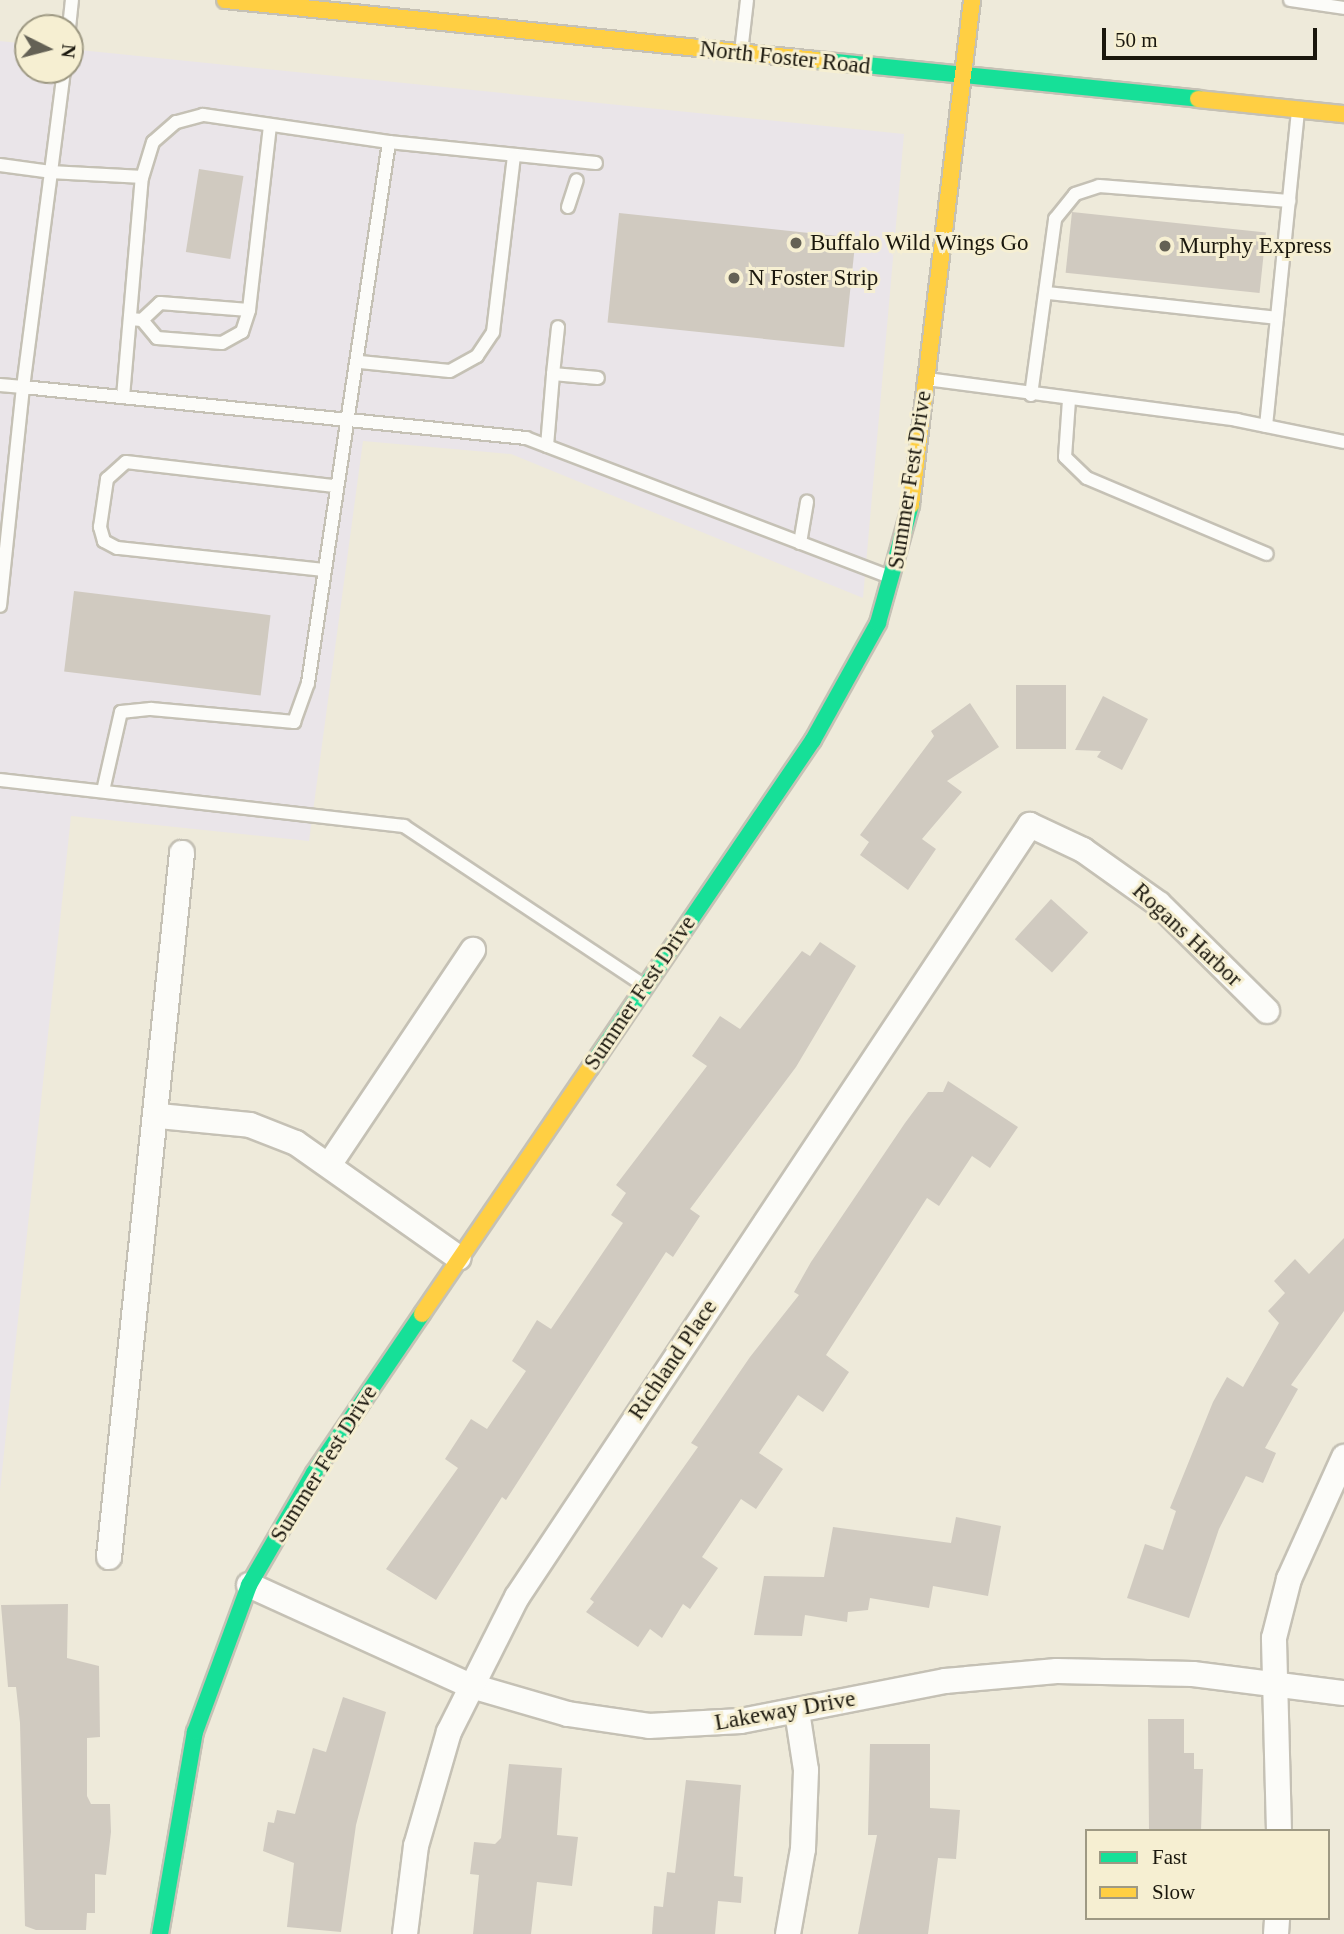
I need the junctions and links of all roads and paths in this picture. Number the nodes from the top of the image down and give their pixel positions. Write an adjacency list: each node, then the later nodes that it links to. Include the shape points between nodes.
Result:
1 (225, 0): 7 (street, North Foster Road)
2 (436, 0): 7 (lane)
3 (747, 0): 8 (lane)
4 (972, 0): 9 (street, Summer Fest Drive)
5 (1290, 0): 6 (lane)
6 (1344, 8)
7 (434, 22): 8 (street, North Foster Road)
8 (741, 54): 9 (street, North Foster Road)
9 (966, 77): 11 (street, North Foster Road); 31 (street, Summer Fest Drive)
10 (62, 84): 18 (lane)
11 (1299, 110): 12 (street, North Foster Road); 21 (lane)
12 (1344, 114)
13 (270, 125): 14 (lane); 19 (lane, via 203,115 176,122 153,142); 24 (lane)
14 (388, 142): 15 (lane); 28 (lane)
15 (514, 155): 16 (lane); 28 (lane, via 494,332 477,356 450,371)
16 (596, 163)
17 (0, 166): 18 (lane)
18 (51, 172): 19 (lane); 33 (lane)
19 (142, 177): 26 (lane)
20 (577, 180): 22 (lane)
21 (1289, 201): 23 (lane, via 1099,186 1075,194 1055,219); 25 (lane)
22 (568, 207)
23 (1048, 293): 25 (lane); 34 (lane)
24 (248, 310): 26 (lane, via 160,303); 26 (lane, via 242,332 222,344 157,338)
25 (1277, 318): 38 (lane)
26 (136, 319): 35 (lane)
27 (558, 327): 29 (lane)
28 (360, 362): 37 (lane)
29 (553, 374): 30 (lane); 40 (lane)
30 (598, 378)
31 (927, 379): 34 (lane); 46 (street, Summer Fest Drive)
32 (0, 384): 33 (lane)
33 (23, 387): 35 (lane); 47 (lane)
34 (1031, 395): 36 (lane)
35 (123, 397): 37 (lane)
36 (1069, 400): 38 (lane); 44 (lane, via 1065,457 1087,478)
37 (343, 418): 40 (lane, via 526,438); 41 (lane)
38 (1266, 426): 39 (lane)
39 (1344, 442)
40 (547, 446): 43 (lane)
41 (335, 485): 45 (lane); 45 (lane, via 126,462 107,479 100,527 104,541 117,548)
42 (807, 502): 43 (lane)
43 (800, 543): 46 (lane)
44 (1268, 554)
45 (324, 570): 49 (lane, via 308,683 294,722 152,709 121,712)
46 (894, 579): 53 (street, Summer Fest Drive, via 855,673)
47 (0, 606)
48 (0, 781): 49 (lane)
49 (103, 791): 53 (lane, via 404,826)
50 (1030, 825): 54 (street, Rogans Harbor, via 1083,850 1151,898); 61 (street, Richland Place, via 563,1525)
51 (182, 853): 55 (street)
52 (473, 950): 56 (street)
53 (645, 986): 57 (street, Summer Fest Drive)
54 (1266, 1011)
55 (159, 1116): 56 (street, via 250,1125); 59 (street)
56 (329, 1165): 57 (street)
57 (459, 1258): 60 (street, Summer Fest Drive, via 314,1473)
58 (1344, 1457): 62 (street, via 1289,1579 1275,1638)
59 (109, 1557)
60 (249, 1585): 61 (street, Lakeway Drive); 66 (street, Summer Fest Drive, via 195,1732 173,1828)
61 (468, 1685): 64 (street, Lakeway Drive, via 568,1714 649,1726); 67 (street, Richland Place, via 431,1786)
62 (1272, 1685): 63 (street, Lakeway Drive); 64 (street, Lakeway Drive, via 1193,1674 1057,1671 997,1675); 65 (street)
63 (1344, 1693)
64 (797, 1711): 68 (street, via 806,1770 803,1849)
65 (1279, 1829)
66 (160, 1934)
67 (405, 1934)
68 (788, 1934)

